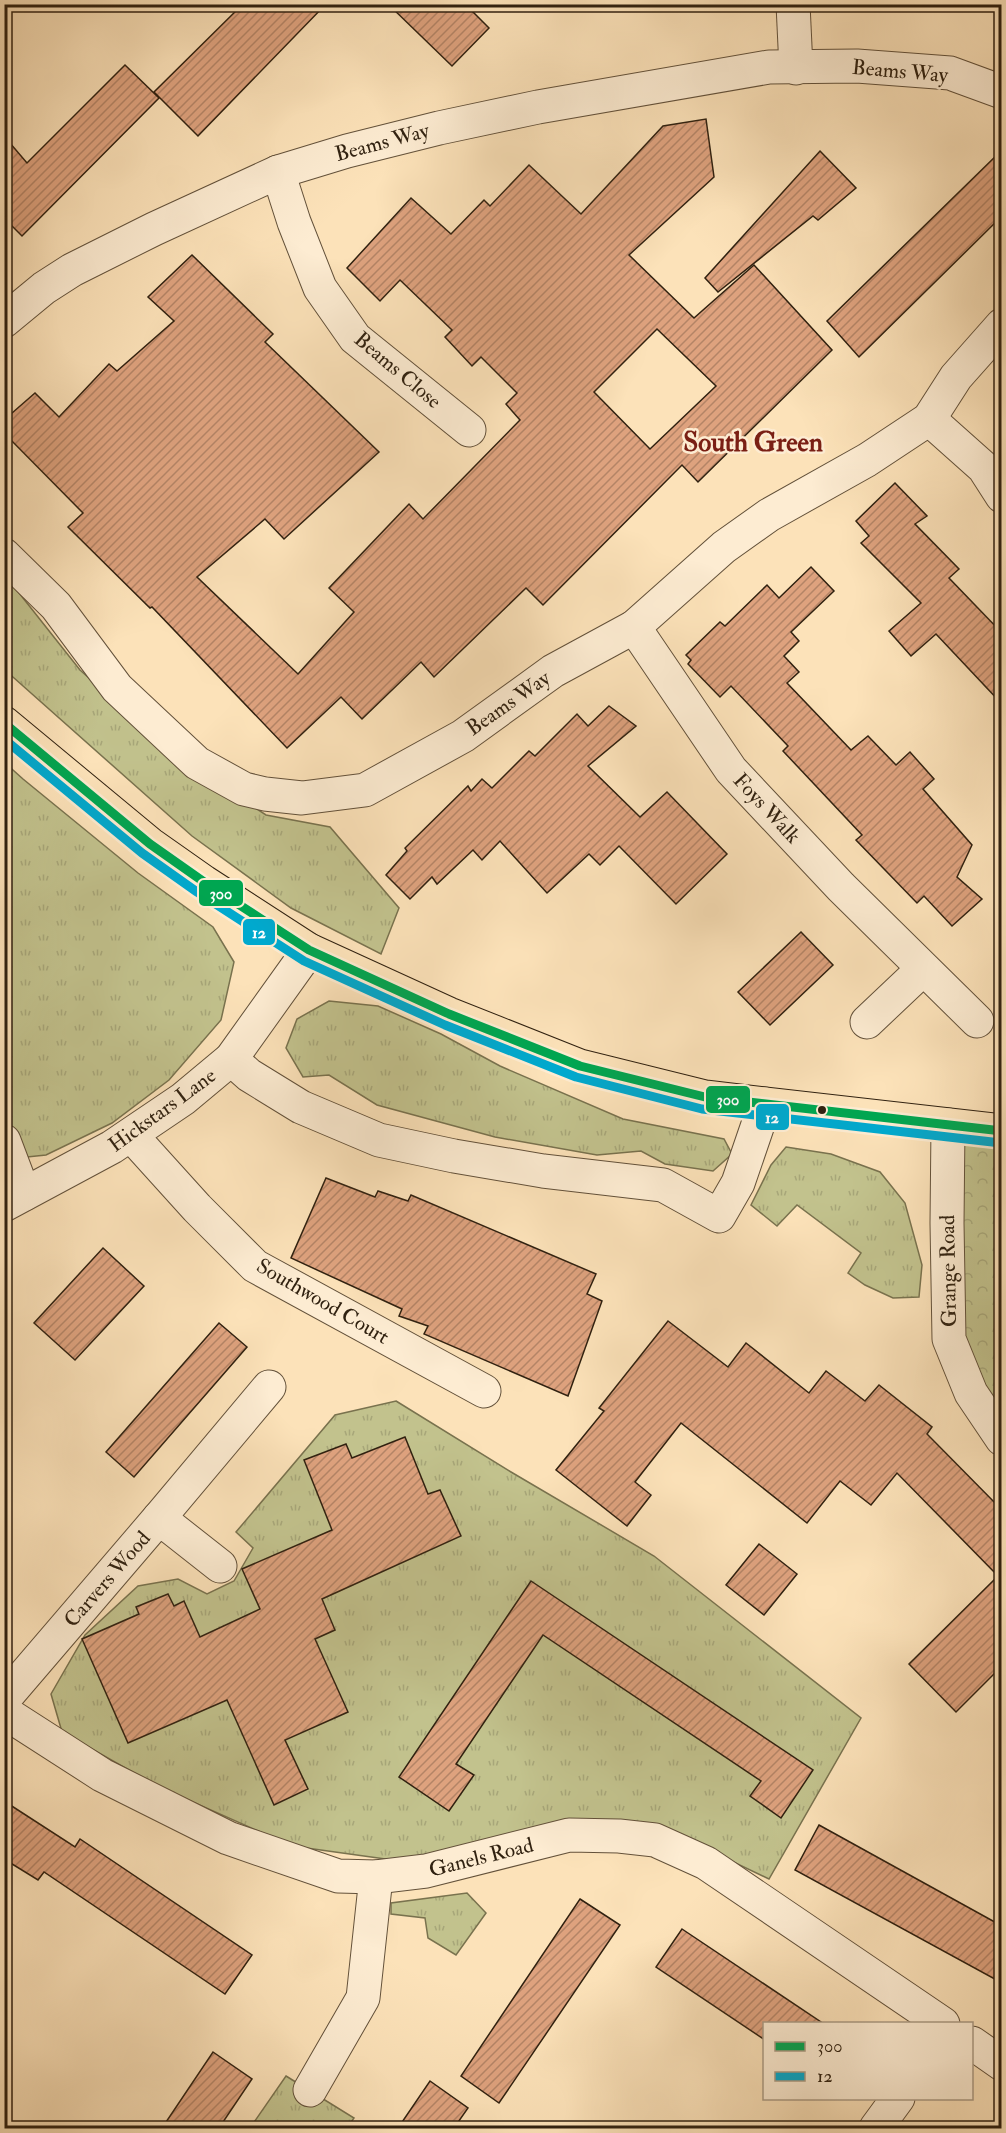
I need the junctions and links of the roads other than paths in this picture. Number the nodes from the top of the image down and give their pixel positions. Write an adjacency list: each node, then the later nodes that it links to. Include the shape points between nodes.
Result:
1 (793, 4): 2 (street)
2 (796, 68): 3 (street, Beams Way, via 857,66 950,73); 4 (street, Beams Way, via 769,67 538,107 358,148)
3 (1002, 92)
4 (278, 172): 5 (street, Beams Way, via 72,270); 8 (street, Beams Close, via 320,288 355,338)
5 (4, 321)
6 (1002, 326): 7 (street, Beams Way, via 956,377)
7 (929, 419): 9 (street, via 984,468); 11 (street, Beams Way, via 867,460 769,514 724,547)
8 (469, 430)
9 (1002, 496)
10 (4, 555): 11 (street, Beams Way, via 56,606 117,688 197,763 244,789 265,794 302,798 365,790 463,736 553,671)
11 (634, 627): 14 (street, Foys Walk, via 731,770)
12 (4, 723): 13 (main road, via 150,844)
13 (309, 950): 17 (street, Hickstars Lane); 18 (main road, via 449,1014 580,1066 705,1097)
14 (923, 969): 15 (street, Foys Walk); 16 (street)
15 (977, 1021)
16 (867, 1022)
17 (231, 1059): 18 (street, via 249,1075 301,1107 379,1140 543,1171 663,1185 719,1216 738,1183); 21 (street, Hickstars Lane)
18 (765, 1104): 19 (main road)
19 (948, 1125): 20 (main road); 26 (street, Grange Road, via 949,1339 971,1393)
20 (1002, 1131)
21 (131, 1136): 23 (street, Hickstars Lane); 25 (street, Southwood Court, via 255,1266)
22 (4, 1142): 23 (street)
23 (14, 1200)
24 (269, 1387): 27 (street)
25 (484, 1391)
26 (1002, 1439)
27 (159, 1518): 28 (street, Carvers Wood); 29 (street, Carvers Wood)
28 (220, 1566)
29 (4, 1699)
30 (4, 1712): 31 (street, Ganels Road, via 102,1775 228,1838 338,1876)
31 (376, 1877): 32 (street, Ganels Road, via 426,1871 569,1836 656,1840 706,1863); 35 (street, via 363,1998)
32 (939, 2022)
33 (973, 2044): 34 (street)
34 (1002, 2064)
35 (310, 2090)
36 (897, 2100): 37 (street)
37 (876, 2128)

